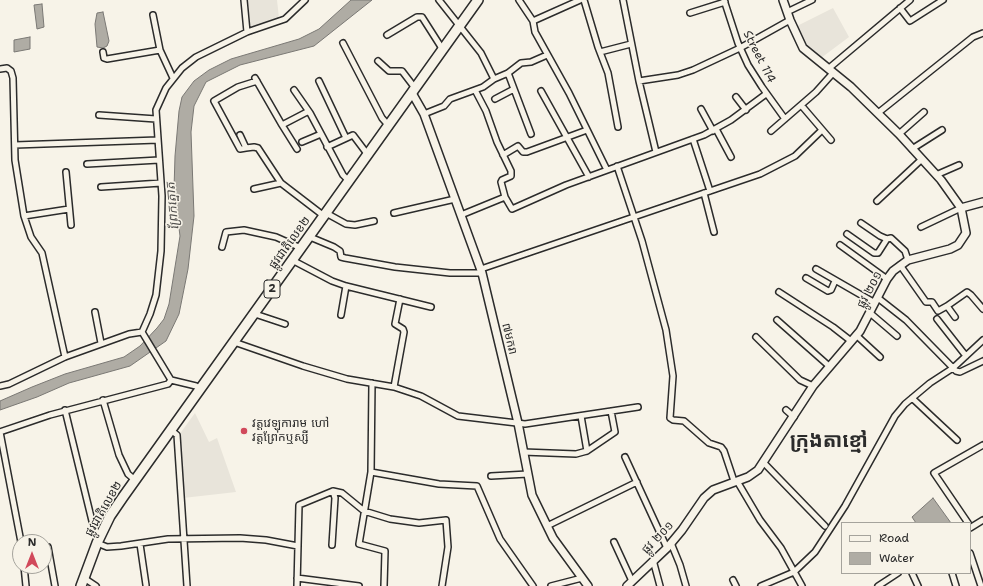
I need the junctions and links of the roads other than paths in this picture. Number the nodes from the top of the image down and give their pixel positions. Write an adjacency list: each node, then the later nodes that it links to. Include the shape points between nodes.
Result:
1 (244, 0): 21 (street)
2 (305, 0): 21 (street, via 285,19)
3 (439, 0): 20 (street)
4 (478, 0): 20 (highway, ផ្លូវជាតិលេខ២ / 2)
5 (519, 0): 18 (street)
6 (580, 0): 18 (street)
7 (584, 0): 30 (street)
8 (623, 0): 25 (street)
9 (783, 0): 15 (street, ផ្លូវ ២០១)
10 (812, 0): 15 (street)
11 (910, 0): 14 (street)
12 (725, 1): 16 (street); 26 (street, Street 114)
13 (939, 1): 14 (street, via 910,21)
14 (900, 8): 34 (street)
15 (787, 12): 19 (street, ផ្លូវ ២០១)
16 (690, 13)
17 (153, 15): 27 (street)
18 (534, 20): 31 (street, via 535,32)
19 (790, 20): 26 (street); 34 (street, ផ្លូវ ២០១, via 803,48)
20 (460, 25): 28 (highway, ផ្លូវជាតិលេខ២ / 2); 37 (street, via 481,52)
21 (248, 32): 36 (street, via 196,57)
22 (983, 33): 53 (street, via 973,37)
23 (387, 35): 28 (street, via 416,17 422,17)
24 (343, 43): 59 (street, via 382,118)
25 (631, 44): 30 (street); 39 (street)
26 (740, 48): 39 (street, via 678,75); 45 (street, Street 114)
27 (160, 50): 29 (street, via 107,59 104,58); 36 (street)
28 (443, 50): 42 (highway, ផ្លូវជាតិលេខ២ / 2)
29 (103, 52)
30 (600, 52): 60 (street, via 608,73)
31 (547, 55): 35 (street, via 521,63); 61 (street, via 570,93)
32 (378, 61): 42 (street, via 389,71 402,71)
33 (0, 69): 76 (street, via 7,68 13,78)
34 (831, 71): 48 (street); 53 (street, ផ្លូវ ២០១)
35 (508, 73): 37 (street); 40 (street)
36 (173, 78): 57 (street, via 160,99)
37 (494, 79): 43 (street)
38 (319, 81): 70 (street)
39 (639, 81): 81 (street)
40 (514, 89): 47 (street); 67 (street)
41 (294, 90): 52 (street)
42 (414, 90): 54 (street, ៧មករា); 59 (highway, ផ្លូវជាតិលេខ២ / 2)
43 (475, 90): 54 (street, via 450,99 444,106); 82 (street)
44 (541, 91): 71 (street)
45 (766, 94): 50 (street); 56 (street, Street 114)
46 (736, 97): 50 (street)
47 (495, 99)
48 (801, 105): 56 (street); 63 (street)
49 (701, 109): 62 (street)
50 (746, 110): 62 (street)
51 (924, 112): 68 (street)
52 (310, 113): 58 (street, via 307,112); 66 (street)
53 (878, 113): 68 (street, ផ្លូវ ២០១)
54 (424, 114): 102 (street, ៧មករា)
55 (99, 115): 57 (street)
56 (785, 118): 65 (street)
57 (156, 119): 73 (street)
58 (282, 125): 78 (street, via 256,79 214,101 240,149); 79 (street)
59 (389, 126): 83 (highway, ផ្លូវជាតិលេខ២ / 2)
60 (618, 127)
61 (587, 130): 71 (street); 90 (street)
62 (714, 130): 72 (street); 84 (street)
63 (822, 130): 74 (street); 99 (street, via 786,162)
64 (942, 130): 80 (street)
65 (771, 131)
66 (321, 134): 75 (street); 77 (street)
67 (531, 134)
68 (899, 134): 80 (street, ផ្លូវ ២០១)
69 (240, 135): 78 (street)
70 (346, 138): 77 (street); 83 (street, via 353,135)
71 (567, 138): 82 (street, via 525,153 518,146); 93 (street)
72 (693, 138): 81 (street); 99 (street)
73 (158, 140): 76 (street); 86 (street)
74 (830, 140)
75 (302, 142)
76 (15, 145): 111 (street)
77 (327, 147): 94 (street)
78 (246, 148): 96 (street, via 258,148)
79 (297, 149)
80 (912, 149): 85 (street, ផ្លូវ ២០១)
81 (656, 152): 89 (street)
82 (503, 154): 101 (street, via 511,174 502,180)
83 (368, 155): 94 (highway, ផ្លូវជាតិលេខ២ / 2)
84 (731, 157)
85 (922, 159): 92 (street, ផ្លូវ ២០១); 103 (street)
86 (160, 160): 87 (street); 95 (street)
87 (87, 164)
88 (959, 165): 92 (street)
89 (618, 166): 90 (street); 110 (street)
90 (607, 170): 93 (street)
91 (66, 172): 106 (street)
92 (936, 175): 105 (street, ផ្លូវ ២០១)
93 (589, 177): 101 (street, via 545,193 512,209)
94 (349, 181): 108 (highway, ផ្លូវជាតិលេខ២ / 2)
95 (161, 183): 97 (street); 146 (street, via 160,271 156,295)
96 (281, 183): 98 (street); 108 (street)
97 (101, 187)
98 (254, 189)
99 (710, 191): 100 (street)
100 (704, 193): 110 (street); 116 (street)
101 (505, 198): 109 (street)
102 (456, 199): 107 (street); 109 (street, ៧មករា)
103 (877, 201)
104 (983, 202): 105 (street)
105 (961, 208): 115 (street); 124 (street, ផ្លូវ ២០១, via 966,233 958,245)
106 (69, 209): 111 (street); 114 (street)
107 (394, 213)
108 (325, 215): 112 (street, via 346,224); 118 (highway, ផ្លូវជាតិលេខ២ / 2)
109 (461, 215): 127 (street, ៧មករា)
110 (634, 215): 127 (street); 187 (street, via 666,330 672,362 670,418 684,420 709,443 721,447)
111 (24, 216): 155 (street, via 31,237 42,253)
112 (374, 221)
113 (861, 223): 119 (street)
114 (70, 225)
115 (921, 227)
116 (714, 232)
117 (847, 234): 119 (street, via 874,253 878,253)
118 (310, 236): 122 (highway, ផ្លូវជាតិលេខ២ / 2); 127 (street, via 334,247 340,251 341,257 345,258 450,273)
119 (887, 239): 124 (street, via 891,238 901,246)
120 (840, 245): 129 (street)
121 (222, 247): 122 (street, via 226,232 244,230 276,237)
122 (301, 248): 123 (highway, ផ្លូវជាតិលេខ២ / 2)
123 (292, 260): 131 (street); 140 (highway, ផ្លូវជាតិលេខ២ / 2)
124 (908, 260): 125 (street, ផ្លូវ ២០១)
125 (900, 266): 129 (street, ផ្លូវ ២០១); 135 (street, via 926,302 932,302 938,311)
126 (816, 269): 130 (street)
127 (482, 271): 174 (street, ៧មករា)
128 (806, 278): 130 (street, via 828,291)
129 (887, 279): 134 (street, ផ្លូវ ២០១)
130 (836, 281): 134 (street)
131 (346, 286): 133 (street); 141 (street)
132 (779, 292): 151 (street)
133 (400, 299): 136 (street); 164 (street, via 395,324 404,332)
134 (876, 300): 139 (street, ផ្លូវ ២០១); 159 (street, via 906,320)
135 (947, 306): 137 (street, via 967,292); 142 (street)
136 (430, 307)
137 (983, 309)
138 (95, 312): 153 (street)
139 (870, 313): 147 (street, ផ្លូវ ២០១); 148 (street)
140 (255, 314): 145 (street); 152 (highway, ផ្លូវជាតិលេខ២ / 2)
141 (341, 315)
142 (955, 317)
143 (937, 319): 154 (street)
144 (777, 320): 158 (street)
145 (285, 324)
146 (143, 334): 153 (street, via 136,332); 160 (street)
147 (856, 335): 151 (street, ផ្លូវ ២០១); 156 (street)
148 (897, 336)
149 (756, 337): 163 (street, via 800,380)
150 (983, 340): 154 (street)
151 (851, 341): 158 (street, ផ្លូវ ២០១)
152 (234, 342): 161 (street, via 303,366 347,379); 165 (highway, ផ្លូវជាតិលេខ២ / 2)
153 (101, 344): 155 (street)
154 (966, 356): 159 (street)
155 (65, 357): 162 (street)
156 (880, 357)
157 (983, 361): 159 (street, via 960,372)
158 (830, 366): 163 (street, ផ្លូវ ២០១)
159 (953, 368): 166 (street)
160 (171, 380): 165 (street); 167 (street, via 168,384)
161 (372, 383): 164 (street); 183 (street)
162 (0, 386)
163 (813, 386): 173 (street, ផ្លូវ ២០១)
164 (394, 387): 174 (street, via 433,401 458,416)
165 (200, 389): 175 (highway, ផ្លូវជាតិលេខ២ / 2)
166 (912, 398): 177 (street); 207 (street, via 895,416 856,487 815,552)
167 (103, 400): 169 (street); 186 (street, via 119,455 128,474)
168 (638, 407): 171 (street)
169 (65, 410): 176 (street); 198 (street)
170 (786, 410): 173 (street)
171 (612, 411): 172 (street); 179 (street, via 615,432)
172 (581, 416): 174 (street); 179 (street)
173 (794, 417): 182 (street, ផ្លូវ ២០១)
174 (518, 423): 180 (street, ៧មករា)
175 (171, 430): 186 (highway, ផ្លូវជាតិលេខ២ / 2); 197 (street, via 177,435)
176 (0, 432): 196 (street)
177 (957, 440)
178 (983, 445): 192 (street, via 934,473)
179 (587, 450): 180 (street, via 576,454)
180 (523, 452): 184 (street, ៧មករា)
181 (625, 457): 188 (street)
182 (764, 463): 187 (street, ផ្លូវ ២០១, via 758,470); 194 (street)
183 (371, 472): 190 (street); 228 (street, via 439,484 477,486 500,539)
184 (528, 474): 185 (street); 193 (street, ៧មករា, via 532,495)
185 (491, 476)
186 (135, 480): 198 (highway, ផ្លូវជាតិលេខ២ / 2, via 110,516)
187 (735, 481): 202 (street, ផ្លូវ ២០១, via 713,490 704,498); 207 (street, via 781,548)
188 (637, 482): 193 (street); 202 (street)
189 (333, 491): 190 (street, via 342,493); 201 (street, via 335,498); 203 (street, via 299,505)
190 (364, 511): 226 (street, via 359,544 385,551); 227 (street, via 400,521 419,523 446,520 448,546)
191 (983, 520): 195 (street)
192 (967, 522)
193 (547, 526): 213 (street, ៧មករា)
194 (824, 526)
195 (971, 526)
196 (19, 534)
197 (184, 539): 200 (street); 203 (street, via 240,538); 223 (street)
198 (98, 540): 200 (street, via 107,547); 215 (highway, ផ្លូវជាតិលេខ២ / 2)
199 (614, 542): 216 (street)
200 (140, 544): 219 (street)
201 (332, 545)
202 (669, 545): 205 (street, ផ្លូវ ២០១); 232 (street, via 680,565)
203 (298, 546): 212 (street)
204 (971, 557): 239 (street)
205 (653, 560): 216 (street, ផ្លូវ ២០១); 231 (street)
206 (52, 569): 221 (street)
207 (794, 572): 218 (street); 235 (street)
208 (25, 574): 220 (street)
209 (896, 574): 236 (street)
210 (912, 574): 237 (street)
211 (952, 574): 238 (street)
212 (297, 578): 217 (street); 224 (street)
213 (582, 578): 229 (street); 230 (street, ៧មករា)
214 (733, 580): 233 (street)
215 (82, 582): 222 (street, via 90,580)
216 (629, 583)
217 (324, 584): 225 (street)
218 (769, 584): 234 (street)
219 (146, 585)
220 (26, 586)
221 (55, 586)
222 (96, 586)
223 (187, 586)
224 (297, 586)
225 (359, 586)
226 (384, 586)
227 (442, 586)
228 (533, 586)
229 (551, 586)
230 (588, 586)
231 (660, 586)
232 (686, 586)
233 (736, 586)
234 (761, 586)
235 (802, 586)
236 (878, 586)
237 (918, 586)
238 (956, 586)
239 (981, 586)

